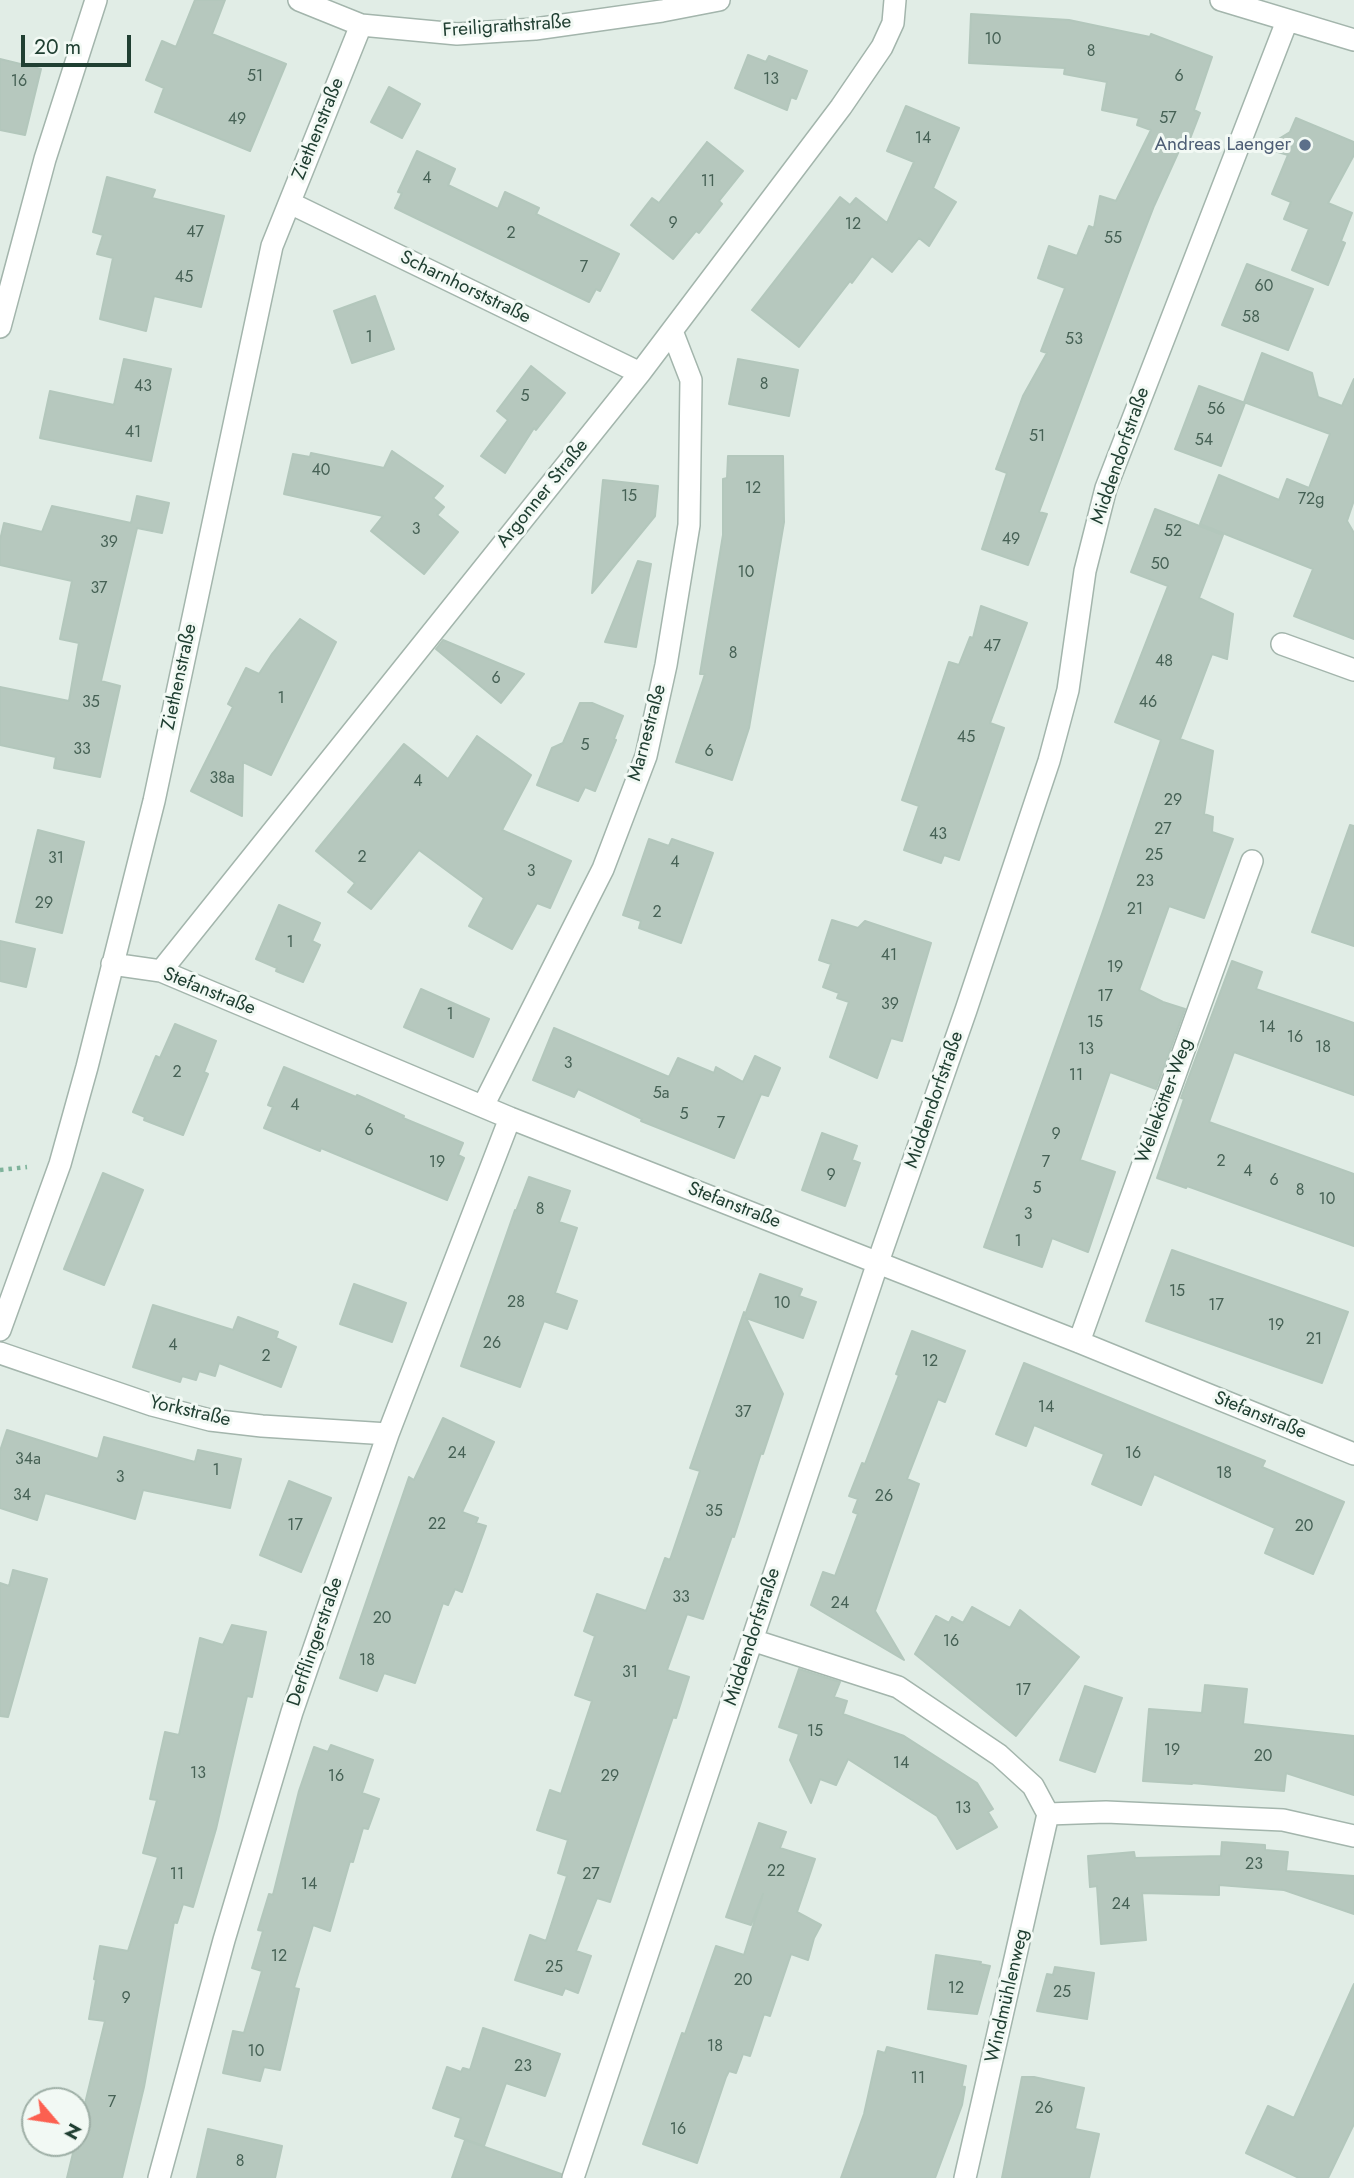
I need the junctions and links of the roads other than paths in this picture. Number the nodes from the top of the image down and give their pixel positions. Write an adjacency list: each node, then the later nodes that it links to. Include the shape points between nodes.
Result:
1 (96, 0): 10 (street)
2 (299, 0): 7 (street, Freiligrathstraße)
3 (719, 0): 7 (street, Freiligrathstraße, via 536,29 457,34)
4 (895, 0): 11 (street, Argonner Straße, via 893,23 883,47)
5 (1221, 0): 6 (street)
6 (1287, 21): 8 (street); 20 (street, Middendorfstraße, via 1106,488 1085,571 1068,690 1049,761)
7 (360, 25): 9 (street, Ziethenstraße)
8 (1354, 40)
9 (289, 203): 12 (street, Scharnhorststraße); 16 (street, Ziethenstraße, via 272,246 154,801)
10 (0, 327)
11 (672, 331): 12 (street, Argonner Straße); 18 (street, Marnestraße, via 691,380 689,525 646,756 603,869)
12 (640, 373): 17 (street, Argonner Straße)
13 (1282, 645): 14 (street)
14 (1354, 670)
15 (1252, 861): 22 (street, Wellekötter-Weg)
16 (112, 964): 17 (street, Stefanstraße); 21 (street, Ziethenstraße, via 60,1164)
17 (161, 971): 18 (street, Stefanstraße)
18 (483, 1106): 19 (street, Stefanstraße)
19 (510, 1118): 20 (street, Stefanstraße); 24 (street, Derfflingerstraße)
20 (878, 1262): 22 (street, Stefanstraße); 26 (street, Middendorfstraße)
21 (0, 1331)
22 (1079, 1342): 25 (street, Stefanstraße)
23 (0, 1353): 24 (street, Yorkstraße, via 210,1420)
24 (388, 1434): 29 (street, Derfflingerstraße, via 292,1712)
25 (1354, 1454)
26 (752, 1640): 27 (street, via 898,1687 999,1755 1033,1786); 30 (street, Middendorfstraße)
27 (1048, 1814): 28 (street, via 1107,1812 1283,1820); 31 (street, Windmühlenweg)
28 (1354, 1836)
29 (159, 2178)
30 (573, 2178)
31 (965, 2178)

